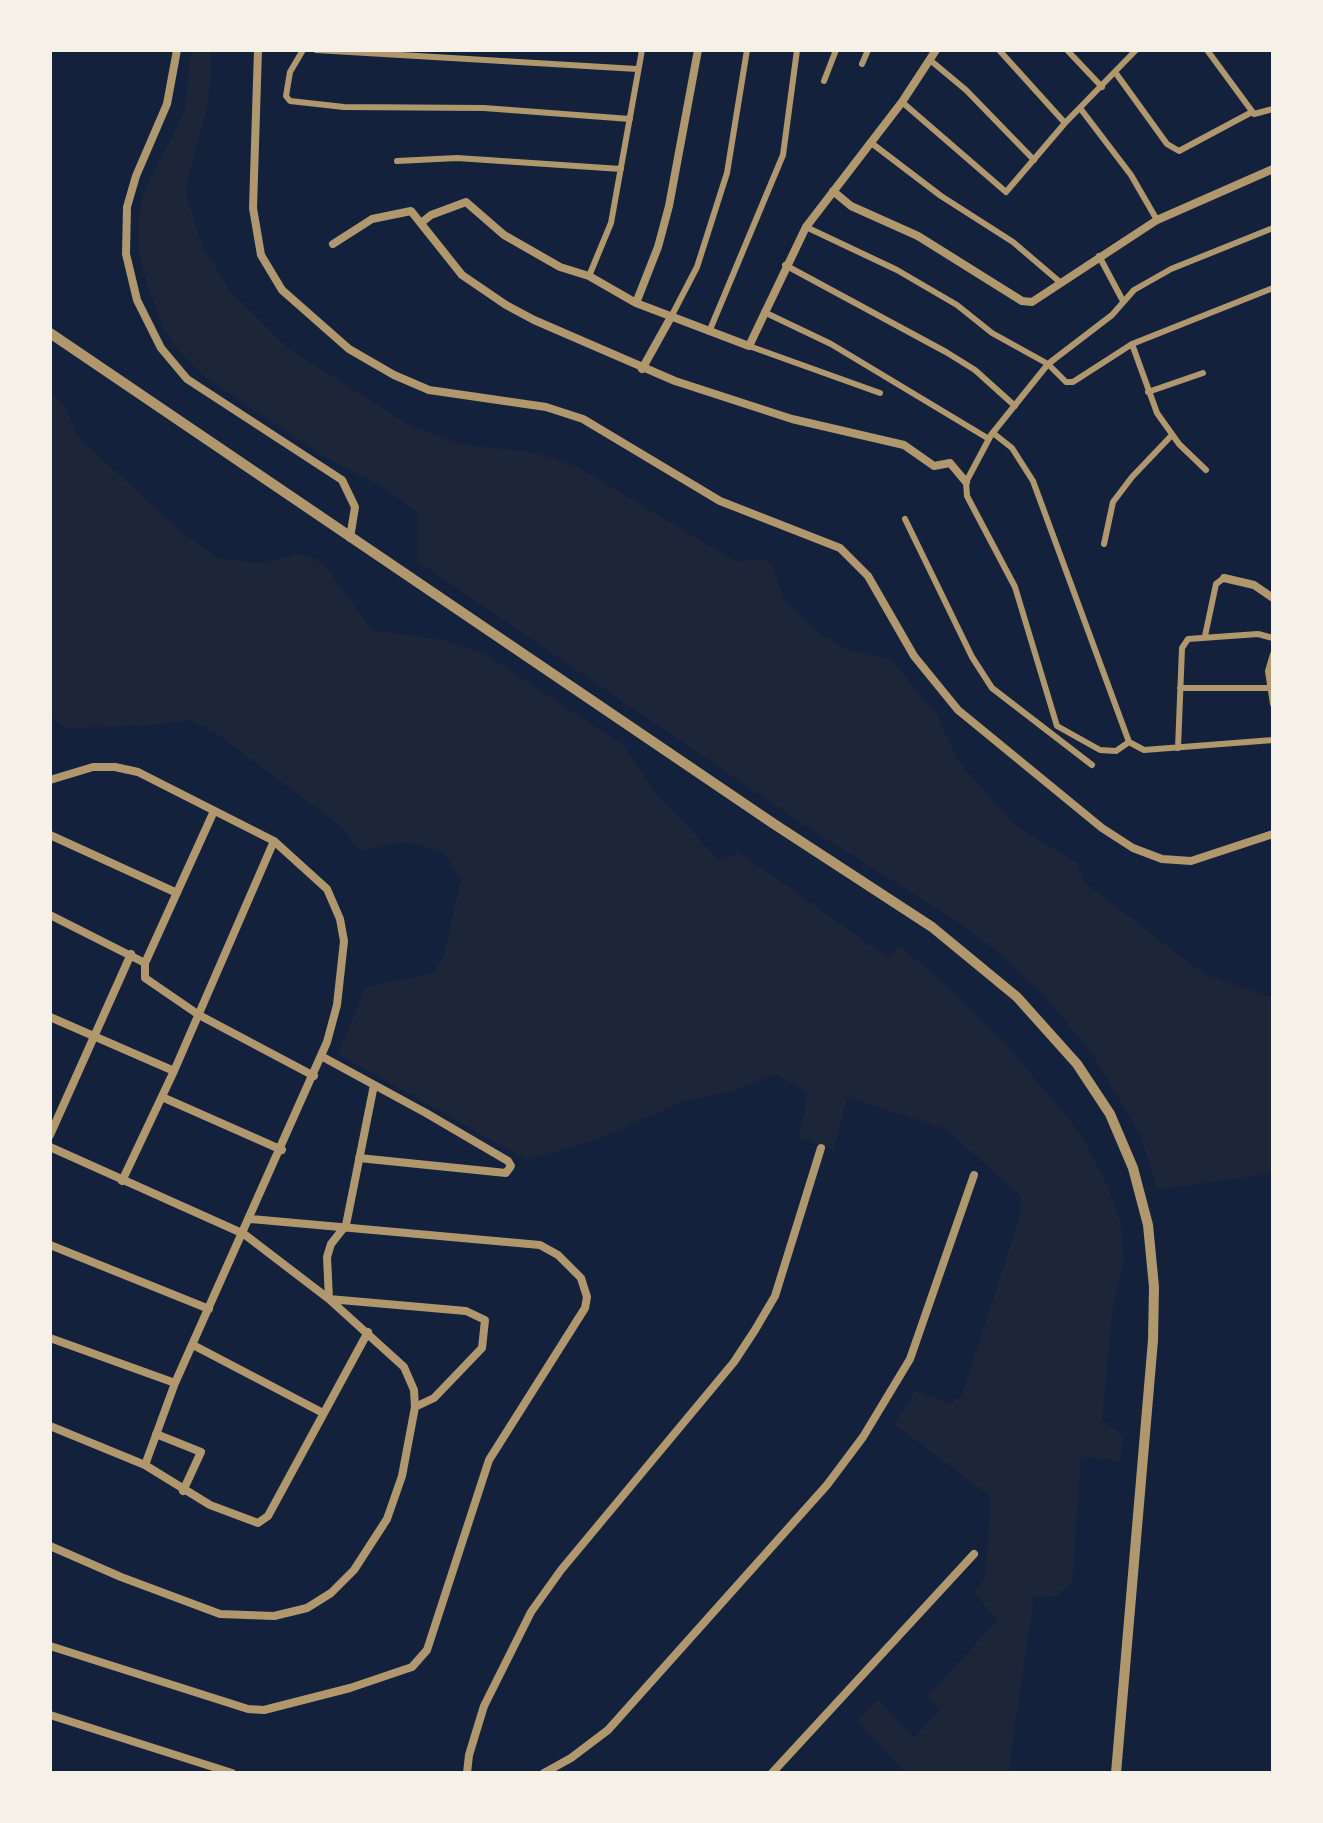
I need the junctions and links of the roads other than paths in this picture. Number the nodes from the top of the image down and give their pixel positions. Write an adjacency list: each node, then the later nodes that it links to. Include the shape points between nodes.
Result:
1 (177, 50): 63 (street, via 167,104 127,207 126,254 137,300 161,348 187,379 342,480 355,507)
2 (258, 50): 81 (street, via 253,208 261,255 282,290 349,349 429,390 546,407 583,419 720,501 840,548 868,576 914,656 958,710 1133,848 1162,859 1191,861)
3 (303, 50): 26 (street, via 290,72 290,101)
4 (316, 50): 18 (street)
5 (642, 50): 18 (street)
6 (698, 50): 45 (street, via 669,206)
7 (747, 50): 47 (street, via 727,173 697,267)
8 (797, 50): 48 (street, via 783,155)
9 (836, 50): 20 (street)
10 (868, 50): 17 (street)
11 (936, 50): 16 (street)
12 (999, 50): 27 (street)
13 (1067, 50): 21 (street)
14 (1207, 50): 25 (street)
15 (1135, 51): 19 (street)
16 (930, 60): 22 (street); 29 (street)
17 (862, 64)
18 (637, 69): 26 (street)
19 (1115, 72): 21 (street); 25 (street, via 1167,144 1179,151)
20 (824, 81)
21 (1102, 87): 23 (street)
22 (902, 102): 28 (street); 29 (street, via 1002,192 1009,191)
23 (1080, 108): 27 (street); 34 (street, via 1131,175)
24 (1273, 109): 25 (street)
25 (1252, 112)
26 (630, 119): 31 (street)
27 (1065, 123): 29 (street)
28 (870, 142): 33 (street); 42 (street, via 1013,242)
29 (1034, 160)
30 (397, 161): 31 (street, via 457,158)
31 (621, 169): 41 (street, via 611,223)
32 (1273, 169): 34 (street)
33 (833, 191): 36 (street); 42 (street, via 1022,301 1036,300)
34 (1157, 220): 39 (street)
35 (421, 223): 38 (street, via 411,211 399,211 372,219); 41 (street, via 466,202 530,251); 53 (street, via 453,266 493,297)
36 (806, 227): 40 (street); 52 (street, via 909,277)
37 (1273, 228): 44 (street, via 1171,269)
38 (333, 244)
39 (1099, 256): 42 (street); 44 (street)
40 (785, 265): 46 (street); 57 (street, via 946,352)
41 (589, 276): 45 (street)
42 (1061, 283)
43 (1273, 288): 50 (street)
44 (1123, 301): 52 (street)
45 (636, 303): 47 (street)
46 (764, 312): 51 (street); 59 (street, via 831,344)
47 (671, 317): 48 (street); 53 (street)
48 (709, 332): 51 (street)
49 (50, 333): 63 (street)
50 (1132, 344): 52 (street, via 1070,382); 55 (street)
51 (749, 346): 56 (street)
52 (1048, 364): 57 (street)
53 (642, 369): 61 (street, via 792,419 904,445 934,466 950,463)
54 (1203, 373): 55 (street)
55 (1148, 392): 58 (street)
56 (880, 393)
57 (1015, 406): 59 (street)
58 (1172, 435): 60 (street); 64 (street, via 1118,495 1108,514)
59 (991, 436): 61 (street); 76 (street, via 1012,448 1033,481)
60 (1206, 470)
61 (966, 482): 73 (street, via 967,496 1015,587)
62 (905, 519): 74 (street, via 992,688)
63 (350, 538): 127 (street, via 942,934 1038,1018 1094,1088 1123,1142 1142,1194 1154,1287)
64 (1104, 544)
65 (1224, 578): 66 (street, via 1254,585); 67 (street, via 1216,584)
66 (1273, 598)
67 (1205, 636): 68 (street); 70 (street, via 1188,639 1182,648)
68 (1273, 638)
69 (1273, 654): 71 (street)
70 (1180, 688): 71 (street); 77 (street)
71 (1270, 688): 72 (street)
72 (1273, 704)
73 (1057, 726): 74 (street); 76 (street, via 1100,750 1116,751)
74 (1049, 731): 78 (street)
75 (1273, 740): 77 (street)
76 (1129, 742): 77 (street, via 1144,750)
77 (1178, 748)
78 (1092, 765)
79 (50, 780): 80 (street, via 93,767 115,767 138,772)
80 (214, 811): 83 (street); 84 (street)
81 (1273, 834)
82 (50, 835): 84 (street)
83 (274, 841): 88 (street); 91 (street, via 327,889 340,919 343,964)
84 (177, 893): 87 (street)
85 (50, 915): 86 (street)
86 (131, 954): 87 (street); 90 (street)
87 (145, 963): 88 (street, via 151,986)
88 (199, 1015): 92 (street); 93 (street)
89 (50, 1017): 90 (street)
90 (94, 1038): 92 (street); 96 (street)
91 (321, 1056): 93 (street); 94 (street)
92 (174, 1071): 95 (street)
93 (314, 1076): 99 (street)
94 (374, 1085): 100 (street); 100 (street, via 508,1161 510,1170)
95 (162, 1097): 99 (street); 102 (street)
96 (50, 1135)
97 (50, 1147): 102 (street)
98 (821, 1148): 124 (street, via 775,1296 755,1330 538,1601 484,1706)
99 (282, 1150): 103 (street)
100 (359, 1158): 104 (street)
101 (974, 1175): 125 (street, via 910,1359 863,1437 827,1485 608,1730)
102 (122, 1181): 105 (street)
103 (251, 1219): 104 (street); 105 (street)
104 (346, 1225): 107 (street, via 327,1257); 121 (street, via 540,1245 558,1255 585,1288 585,1308 489,1460 421,1660 350,1688 264,1710)
105 (244, 1234): 107 (street); 108 (street)
106 (50, 1245): 108 (street)
107 (329, 1299): 109 (street); 113 (street, via 466,1311 485,1320 482,1348 434,1398)
108 (209, 1309): 111 (street)
109 (368, 1332): 113 (street, via 404,1367); 114 (street)
110 (50, 1338): 112 (street)
111 (193, 1345): 112 (street); 114 (street)
112 (175, 1383): 116 (street)
113 (415, 1407): 119 (street, via 402,1476 387,1519 354,1570 307,1608 274,1616 220,1614)
114 (323, 1413): 118 (street, via 262,1521 253,1524)
115 (50, 1426): 117 (street)
116 (156, 1434): 117 (street); 118 (street, via 201,1452)
117 (145, 1465): 118 (street)
118 (183, 1491)
119 (50, 1546)
120 (974, 1554): 126 (street)
121 (50, 1646)
122 (50, 1715): 123 (street)
123 (232, 1773)
124 (467, 1773)
125 (544, 1773)
126 (772, 1773)
127 (1116, 1773)

